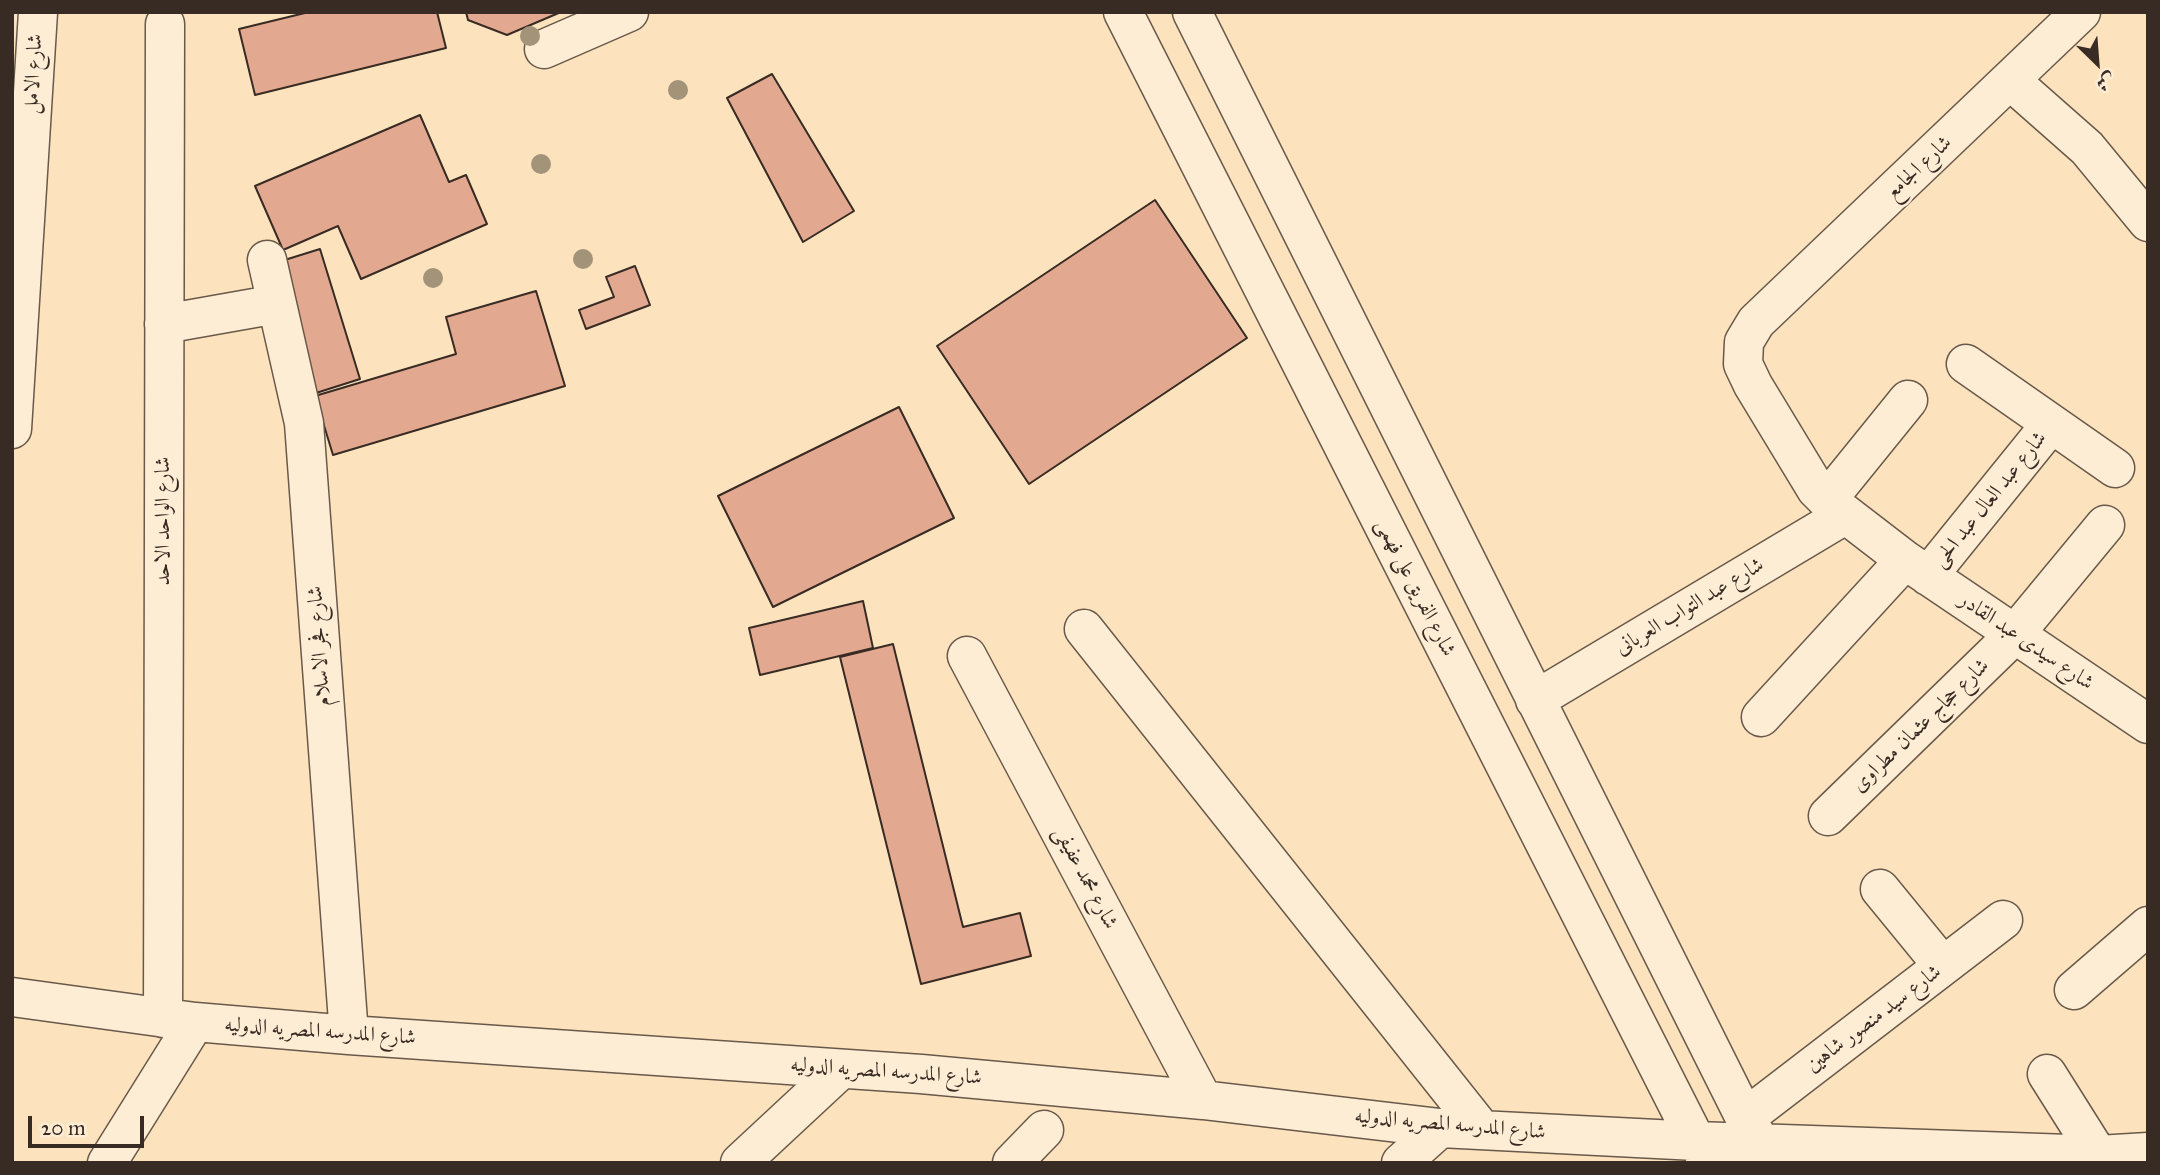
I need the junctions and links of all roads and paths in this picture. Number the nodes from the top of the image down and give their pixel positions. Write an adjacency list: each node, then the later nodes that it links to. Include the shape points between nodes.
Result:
1 (38, 12): 17 (street, شارع الامل)
2 (629, 12): 7 (street)
3 (1123, 12): 44 (street, شارع الفريق على فهمى)
4 (1192, 12): 25 (street)
5 (2081, 12): 8 (street, شارع الجامع)
6 (164, 24): 13 (street, شارع الواحد الاحد)
7 (544, 49)
8 (2011, 81): 9 (street, via 2087,148); 12 (street, شارع الجامع)
9 (2148, 222)
10 (267, 260): 11 (street, شارع فجر الاسلام)
11 (277, 304): 13 (street); 36 (street, شارع فجر الاسلام, via 304,424)
12 (1756, 322): 19 (street, شارع سيدى عبد القادر, via 1744,342 1743,364 1809,477)
13 (164, 324): 35 (street, شارع الواحد الاحد)
14 (1966, 364): 16 (street, شارع عبد العال عبد الحى)
15 (1908, 400): 19 (street)
16 (2051, 424): 18 (street, شارع عبد العال عبد الحى); 21 (street, شارع عبد العال عبد الحى)
17 (12, 429)
18 (2115, 468)
19 (1836, 508): 21 (street, شارع سيدى عبد القادر); 25 (street, شارع عبد التواب العربانى)
20 (2105, 525): 23 (street, شارع حجاج عثمان مطراوى)
21 (1916, 568): 23 (street, شارع سيدى عبد القادر); 26 (street)
22 (1084, 629): 42 (street)
23 (2014, 635): 27 (street, شارع سيدى عبد القادر); 28 (street, شارع حجاج عثمان مطراوى)
24 (967, 656): 39 (street, شارع محمد عفيفى)
25 (1535, 700): 43 (street)
26 (1761, 717)
27 (2148, 724)
28 (1828, 816)
29 (1880, 889): 32 (street)
30 (2003, 920): 32 (street, شارع سيد منصور شاهين)
31 (2148, 926): 33 (street)
32 (1943, 966): 43 (street, شارع سيد منصور شاهين)
33 (2074, 990)
34 (12, 997): 35 (street, شارع المدرسه المصريه الدوليه)
35 (179, 1020): 36 (street, شارع المدرسه المصريه الدوليه); 47 (street)
36 (349, 1035): 37 (street, شارع المدرسه المصريه الدوليه)
37 (841, 1069): 39 (street, شارع المدرسه المصريه الدوليه); 48 (street)
38 (2047, 1074): 46 (street)
39 (1203, 1100): 40 (street, شارع المدرسه المصريه الدوليه)
40 (1440, 1128): 42 (street, شارع المدرسه المصريه الدوليه); 50 (street)
41 (1044, 1130): 49 (street)
42 (1482, 1130): 44 (street, شارع المدرسه المصريه الدوليه)
43 (1759, 1141): 44 (street, شارع المدرسه المصريه الدوليه); 46 (street, شارع المدرسه المصريه الدوليه)
44 (1678, 1151)
45 (2148, 1152): 46 (street, شارع المدرسه المصريه الدوليه)
46 (2098, 1155)
47 (107, 1163)
48 (740, 1163)
49 (1012, 1163)
50 (1401, 1163)

